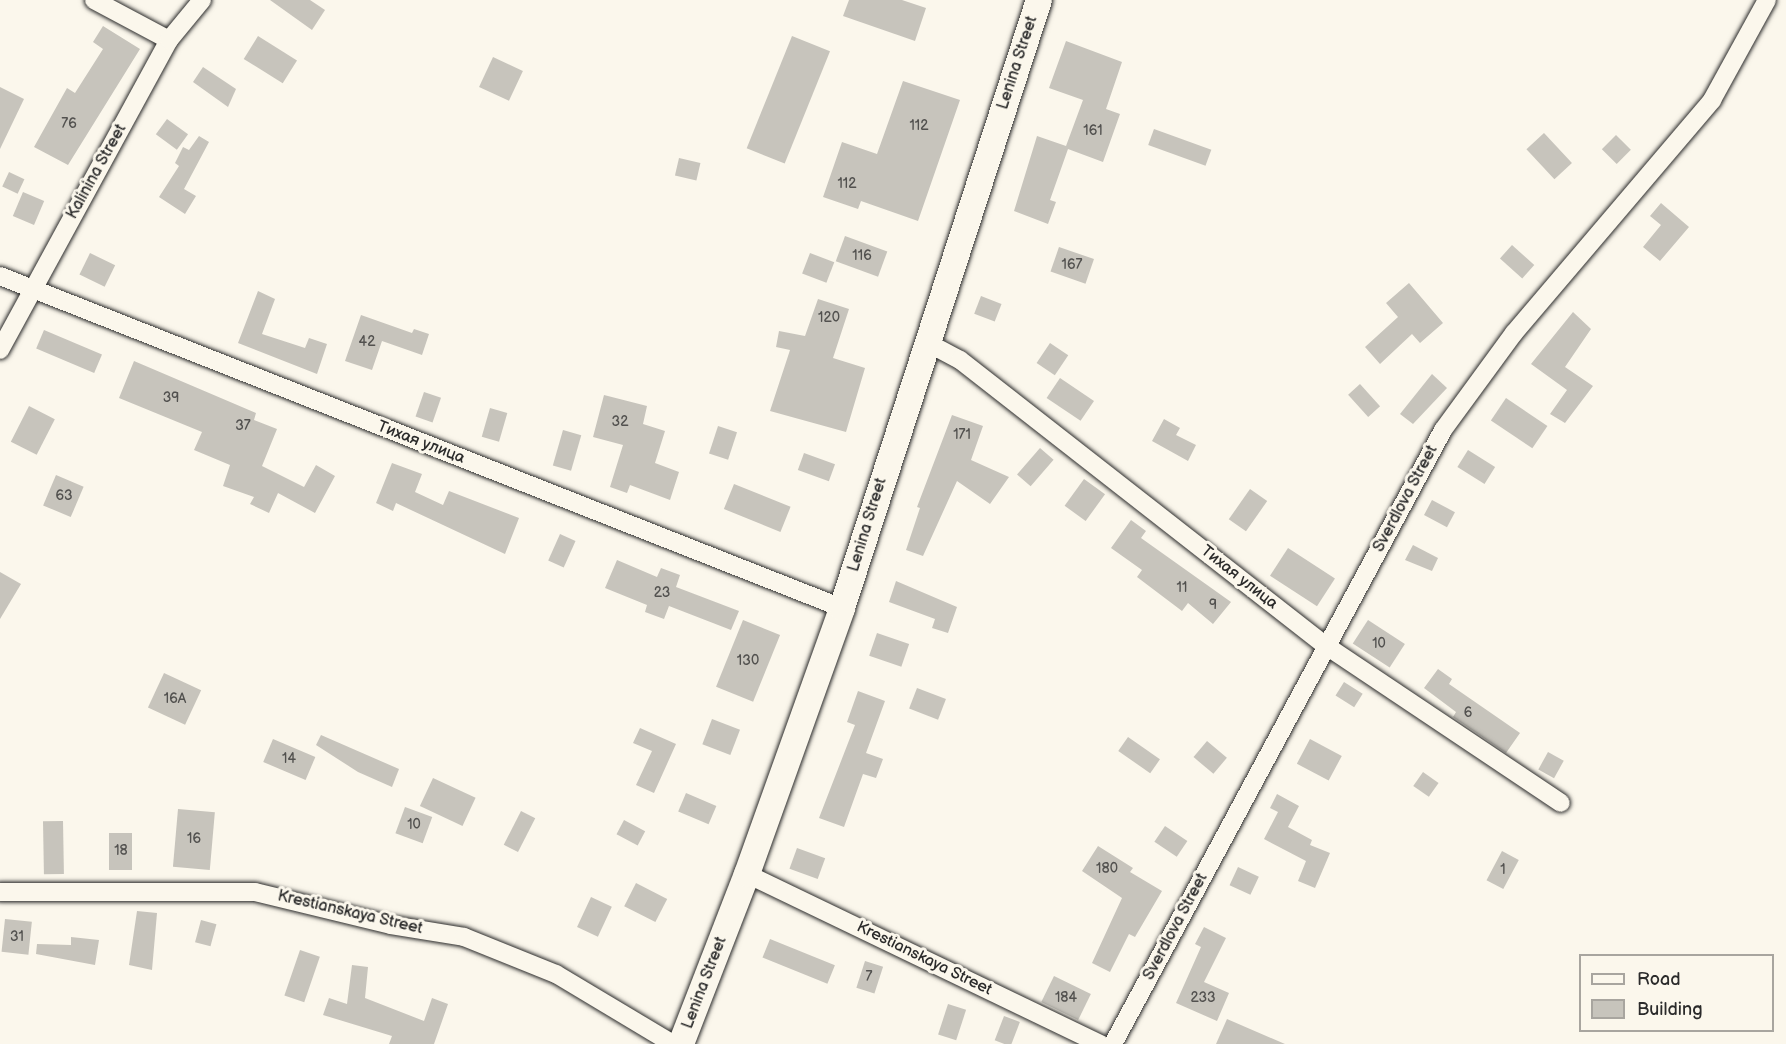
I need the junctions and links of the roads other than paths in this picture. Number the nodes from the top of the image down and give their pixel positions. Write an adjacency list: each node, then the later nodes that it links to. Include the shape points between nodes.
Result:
1 (94, 0): 5 (street)
2 (202, 0): 5 (street, Kalinina Street)
3 (1037, 0): 8 (main road, Lenina Street)
4 (1767, 0): 11 (street, Sverdlova Street, via 1712,100 1514,333 1443,430)
5 (169, 40): 7 (street, Kalinina Street)
6 (0, 276): 7 (street, Тихая улица)
7 (33, 291): 9 (street, Kalinina Street); 10 (street, Тихая улица)
8 (926, 342): 10 (main road, Lenina Street); 11 (street, Тихая улица, via 960,360)
9 (0, 350)
10 (842, 608): 13 (main road, Lenina Street)
11 (1328, 647): 12 (street, Тихая улица); 18 (street, Sverdlova Street)
12 (1561, 803)
13 (747, 874): 16 (main road, Lenina Street); 17 (street, Krestianskaya Street)
14 (0, 892): 15 (street, Krestianskaya Street, via 255,892 391,925 464,937 556,974)
15 (673, 1044)
16 (681, 1044)
17 (1101, 1044)
18 (1113, 1044)

